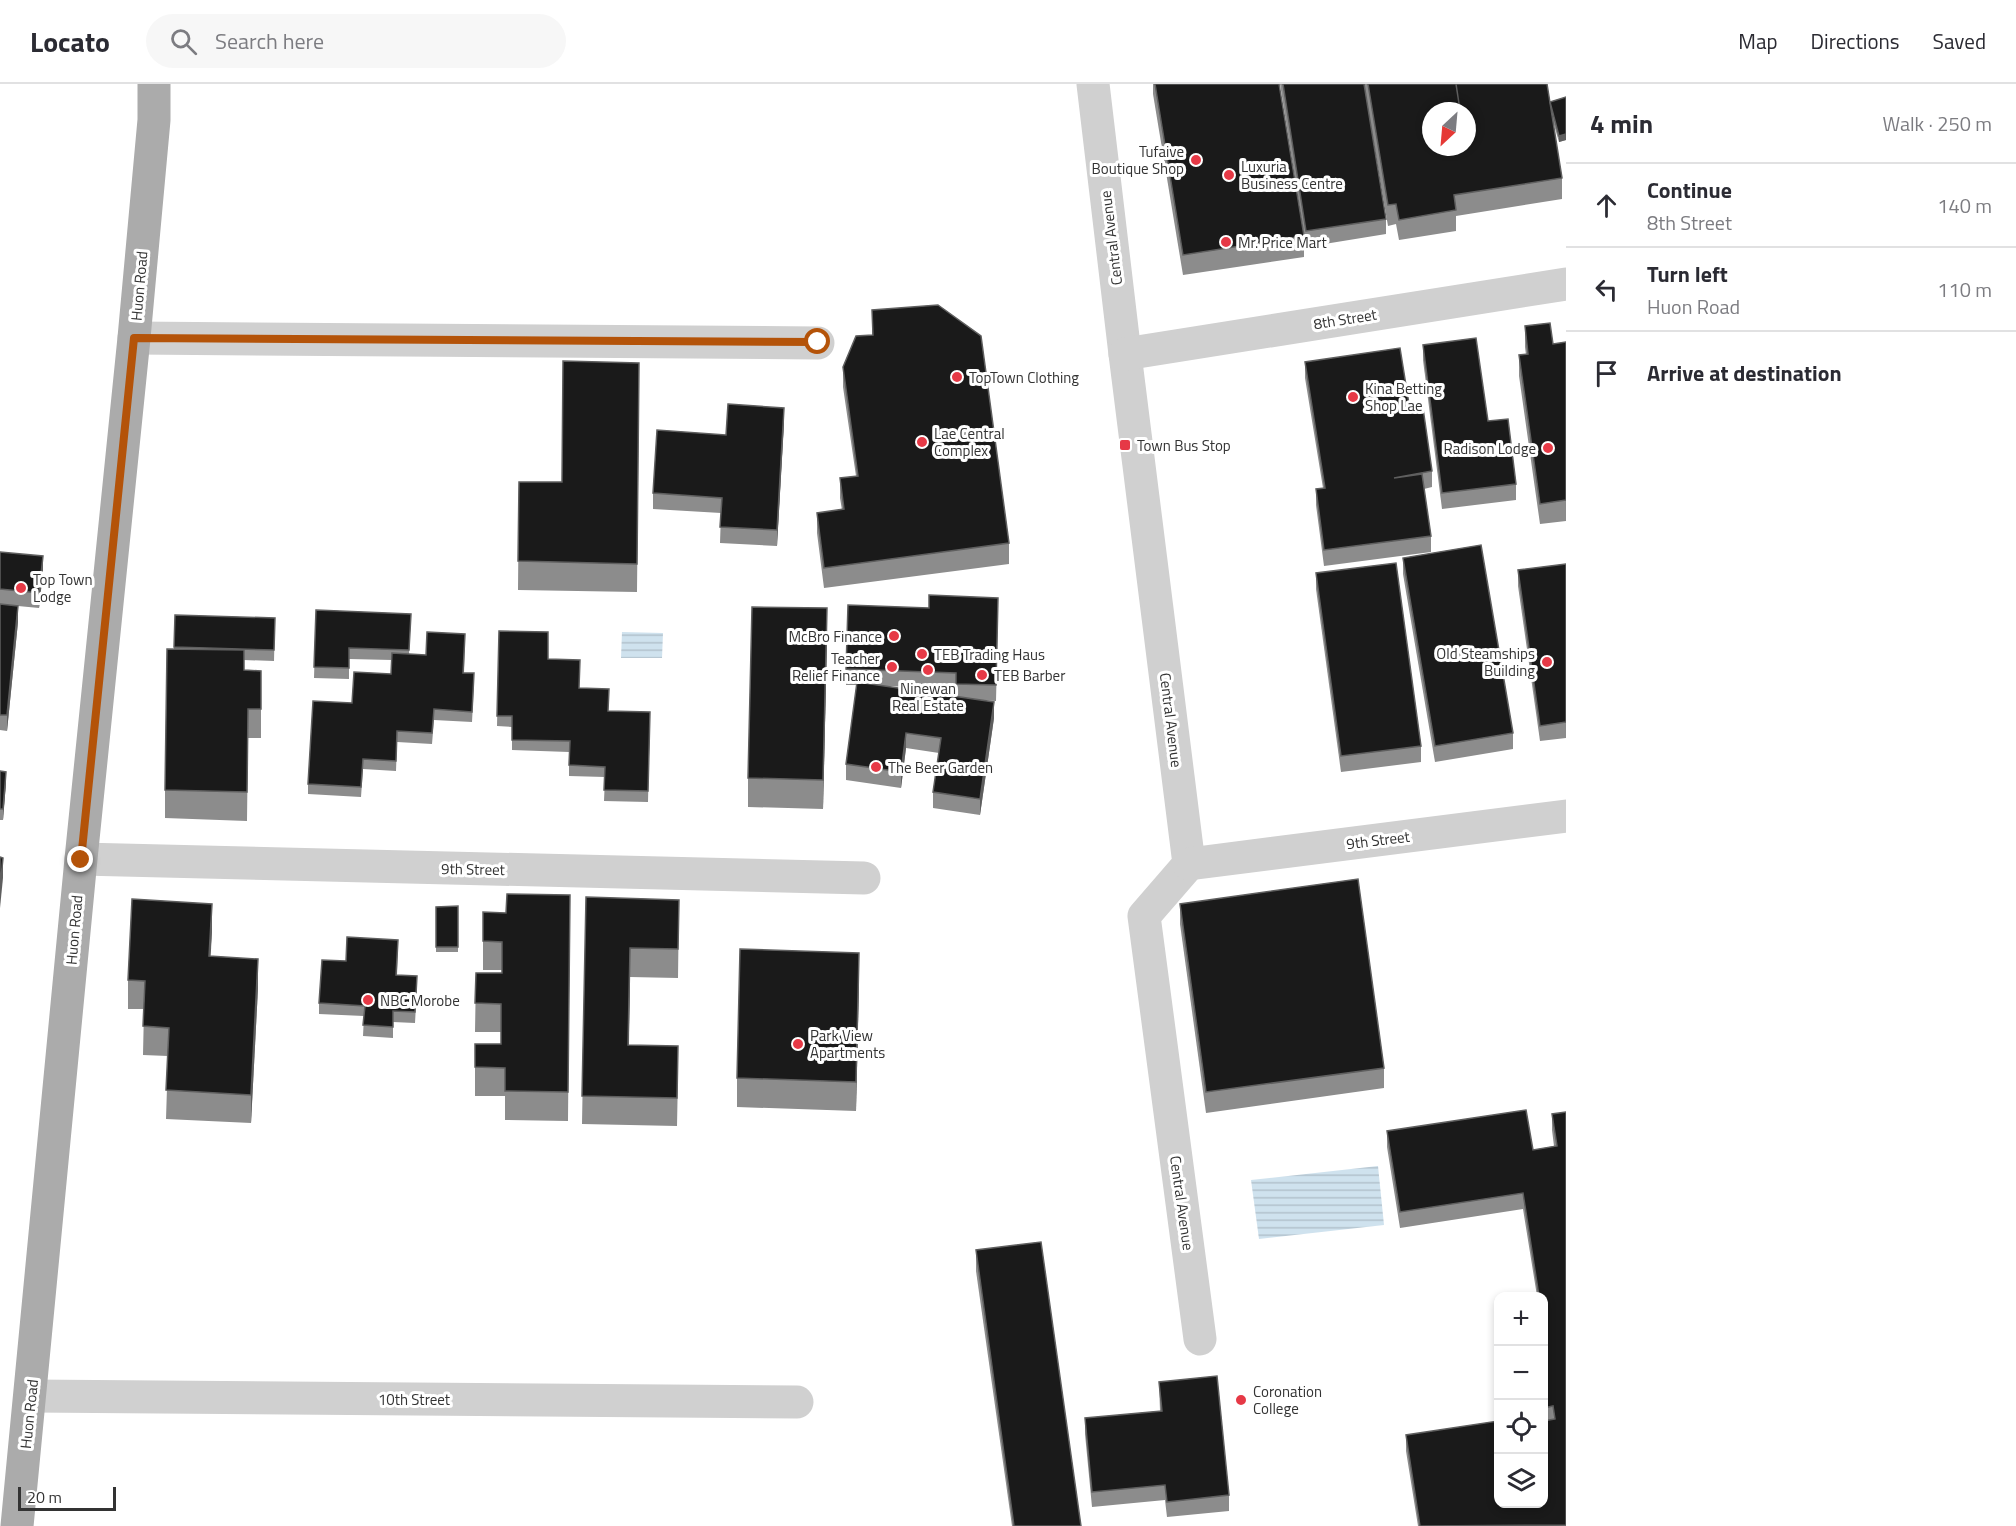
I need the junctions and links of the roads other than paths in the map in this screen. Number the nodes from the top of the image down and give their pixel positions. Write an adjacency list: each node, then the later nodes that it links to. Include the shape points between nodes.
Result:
1 (154, 84): 5 (main road, Huon Road)
2 (160, 84): 5 (main road, Huon Road)
3 (1093, 84): 4 (street); 9 (street, Central Avenue)
4 (1098, 84)
5 (153, 120): 7 (main road, Huon Road)
6 (1566, 284): 9 (street, 8th Street)
7 (134, 338): 8 (street); 11 (main road, Huon Road)
8 (818, 342)
9 (1125, 354): 12 (street, Central Avenue)
10 (1566, 816): 12 (street, 9th Street)
11 (81, 860): 13 (street, 9th Street); 15 (main road, Huon Road)
12 (1190, 864): 14 (street, Central Avenue, via 1144,916)
13 (864, 878)
14 (1200, 1339)
15 (31, 1396): 16 (street, 10th Street); 17 (main road, Huon Road)
16 (797, 1402)
17 (17, 1526)

